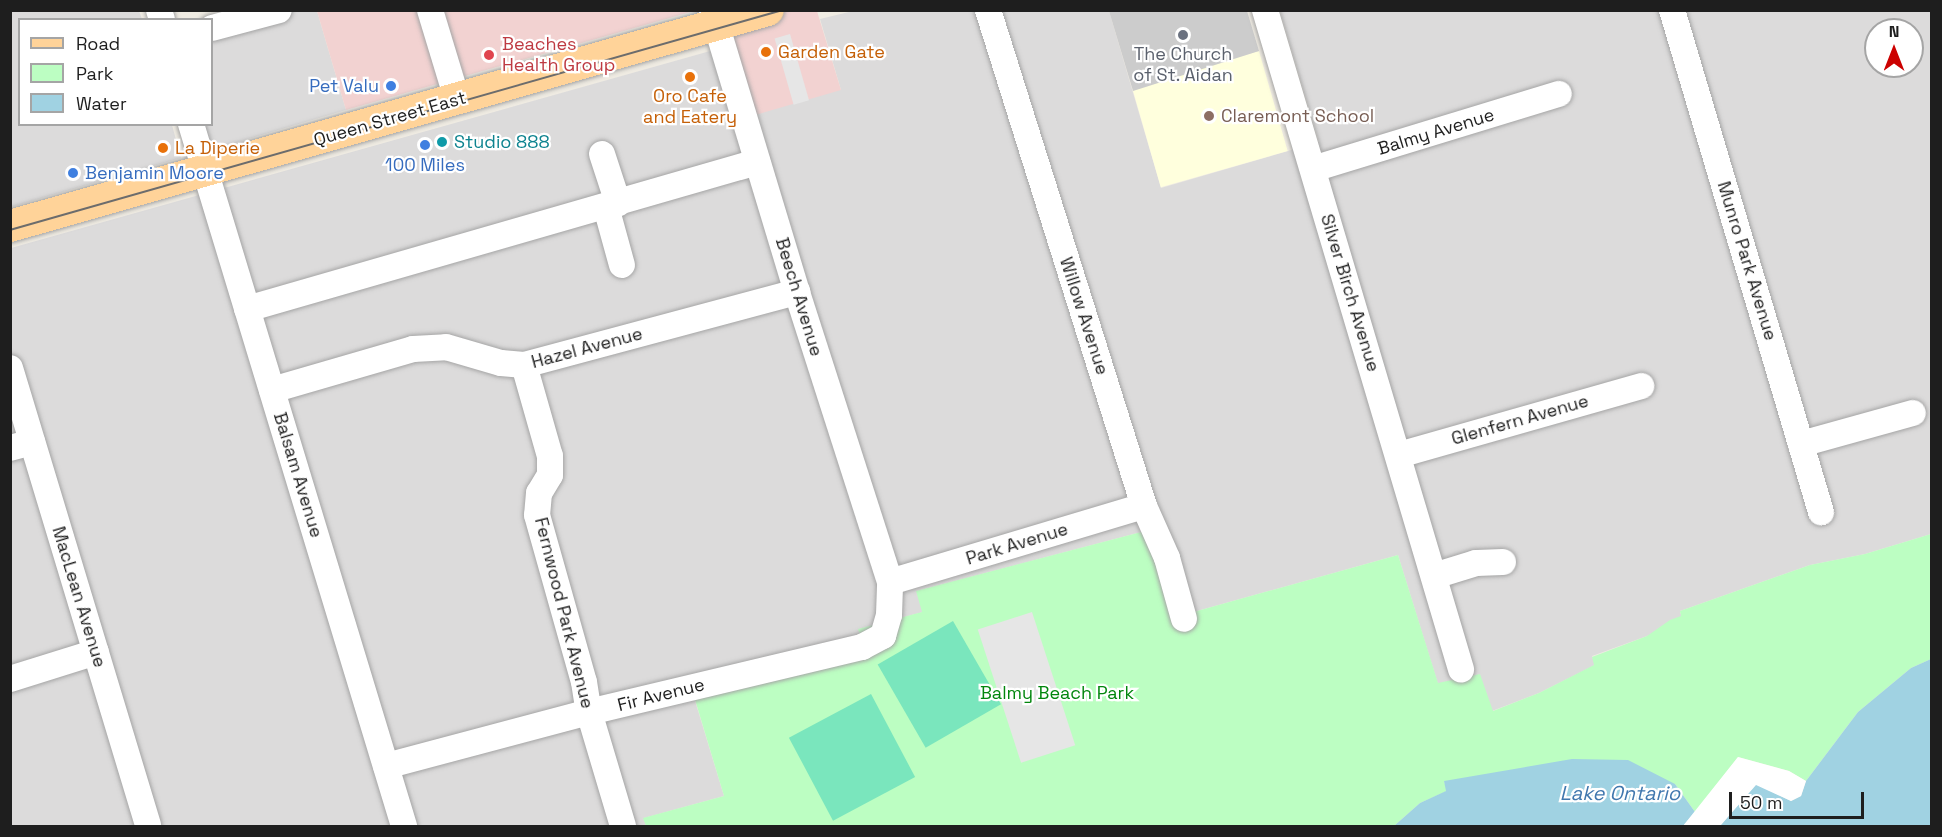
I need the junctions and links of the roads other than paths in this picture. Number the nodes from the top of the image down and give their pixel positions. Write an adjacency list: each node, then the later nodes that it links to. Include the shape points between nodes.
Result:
1 (279, 10): 8 (street)
2 (430, 10): 10 (street)
3 (768, 10): 7 (main road, Queen Street East)
4 (988, 10): 29 (street, Willow Avenue)
5 (1265, 10): 14 (street, Silver Birch Avenue)
6 (1672, 10): 26 (street, Munro Park Avenue)
7 (714, 18): 10 (main road, Queen Street East); 13 (street, Beech Avenue)
8 (213, 28)
9 (1559, 94): 14 (street, Balmy Avenue)
10 (457, 99): 15 (main road, Queen Street East)
11 (192, 126): 15 (street, Balsam Avenue)
12 (602, 154): 16 (street)
13 (757, 162): 16 (street); 19 (street, Beech Avenue)
14 (1313, 169): 28 (street, Silver Birch Avenue)
15 (204, 171): 17 (main road, Queen Street East); 20 (street, Balsam Avenue)
16 (612, 205): 18 (street); 20 (street)
17 (10, 226)
18 (622, 265)
19 (796, 292): 21 (street, Hazel Avenue); 33 (street, Beech Avenue)
20 (247, 309): 24 (street, Balsam Avenue)
21 (524, 365): 24 (street, Hazel Avenue, via 501,363 446,347 413,349); 38 (street, Fernwood Park Avenue, via 550,456 550,475 539,493 537,515)
22 (10, 368): 27 (street, MacLean Avenue)
23 (1641, 386): 28 (street, Glenfern Avenue)
24 (272, 390): 39 (street, Balsam Avenue)
25 (1913, 413): 26 (street)
26 (1801, 444): 30 (street, Munro Park Avenue)
27 (21, 445): 35 (street, MacLean Avenue)
28 (1399, 455): 32 (street, Silver Birch Avenue)
29 (1144, 506): 33 (street, Park Avenue); 34 (street, Willow Avenue, via 1167,558)
30 (1821, 512)
31 (1503, 562): 32 (street, via 1476,563)
32 (1434, 576): 36 (street, Silver Birch Avenue)
33 (890, 582): 38 (street, Fir Avenue, via 889,615 883,636 862,647)
34 (1184, 619)
35 (96, 652): 37 (street); 40 (street, MacLean Avenue)
36 (1461, 669)
37 (10, 679)
38 (589, 712): 39 (street, Fir Avenue); 42 (street, Fernwood Park Avenue)
39 (386, 766): 41 (street, Balsam Avenue)
40 (148, 826)
41 (404, 826)
42 (623, 826)

